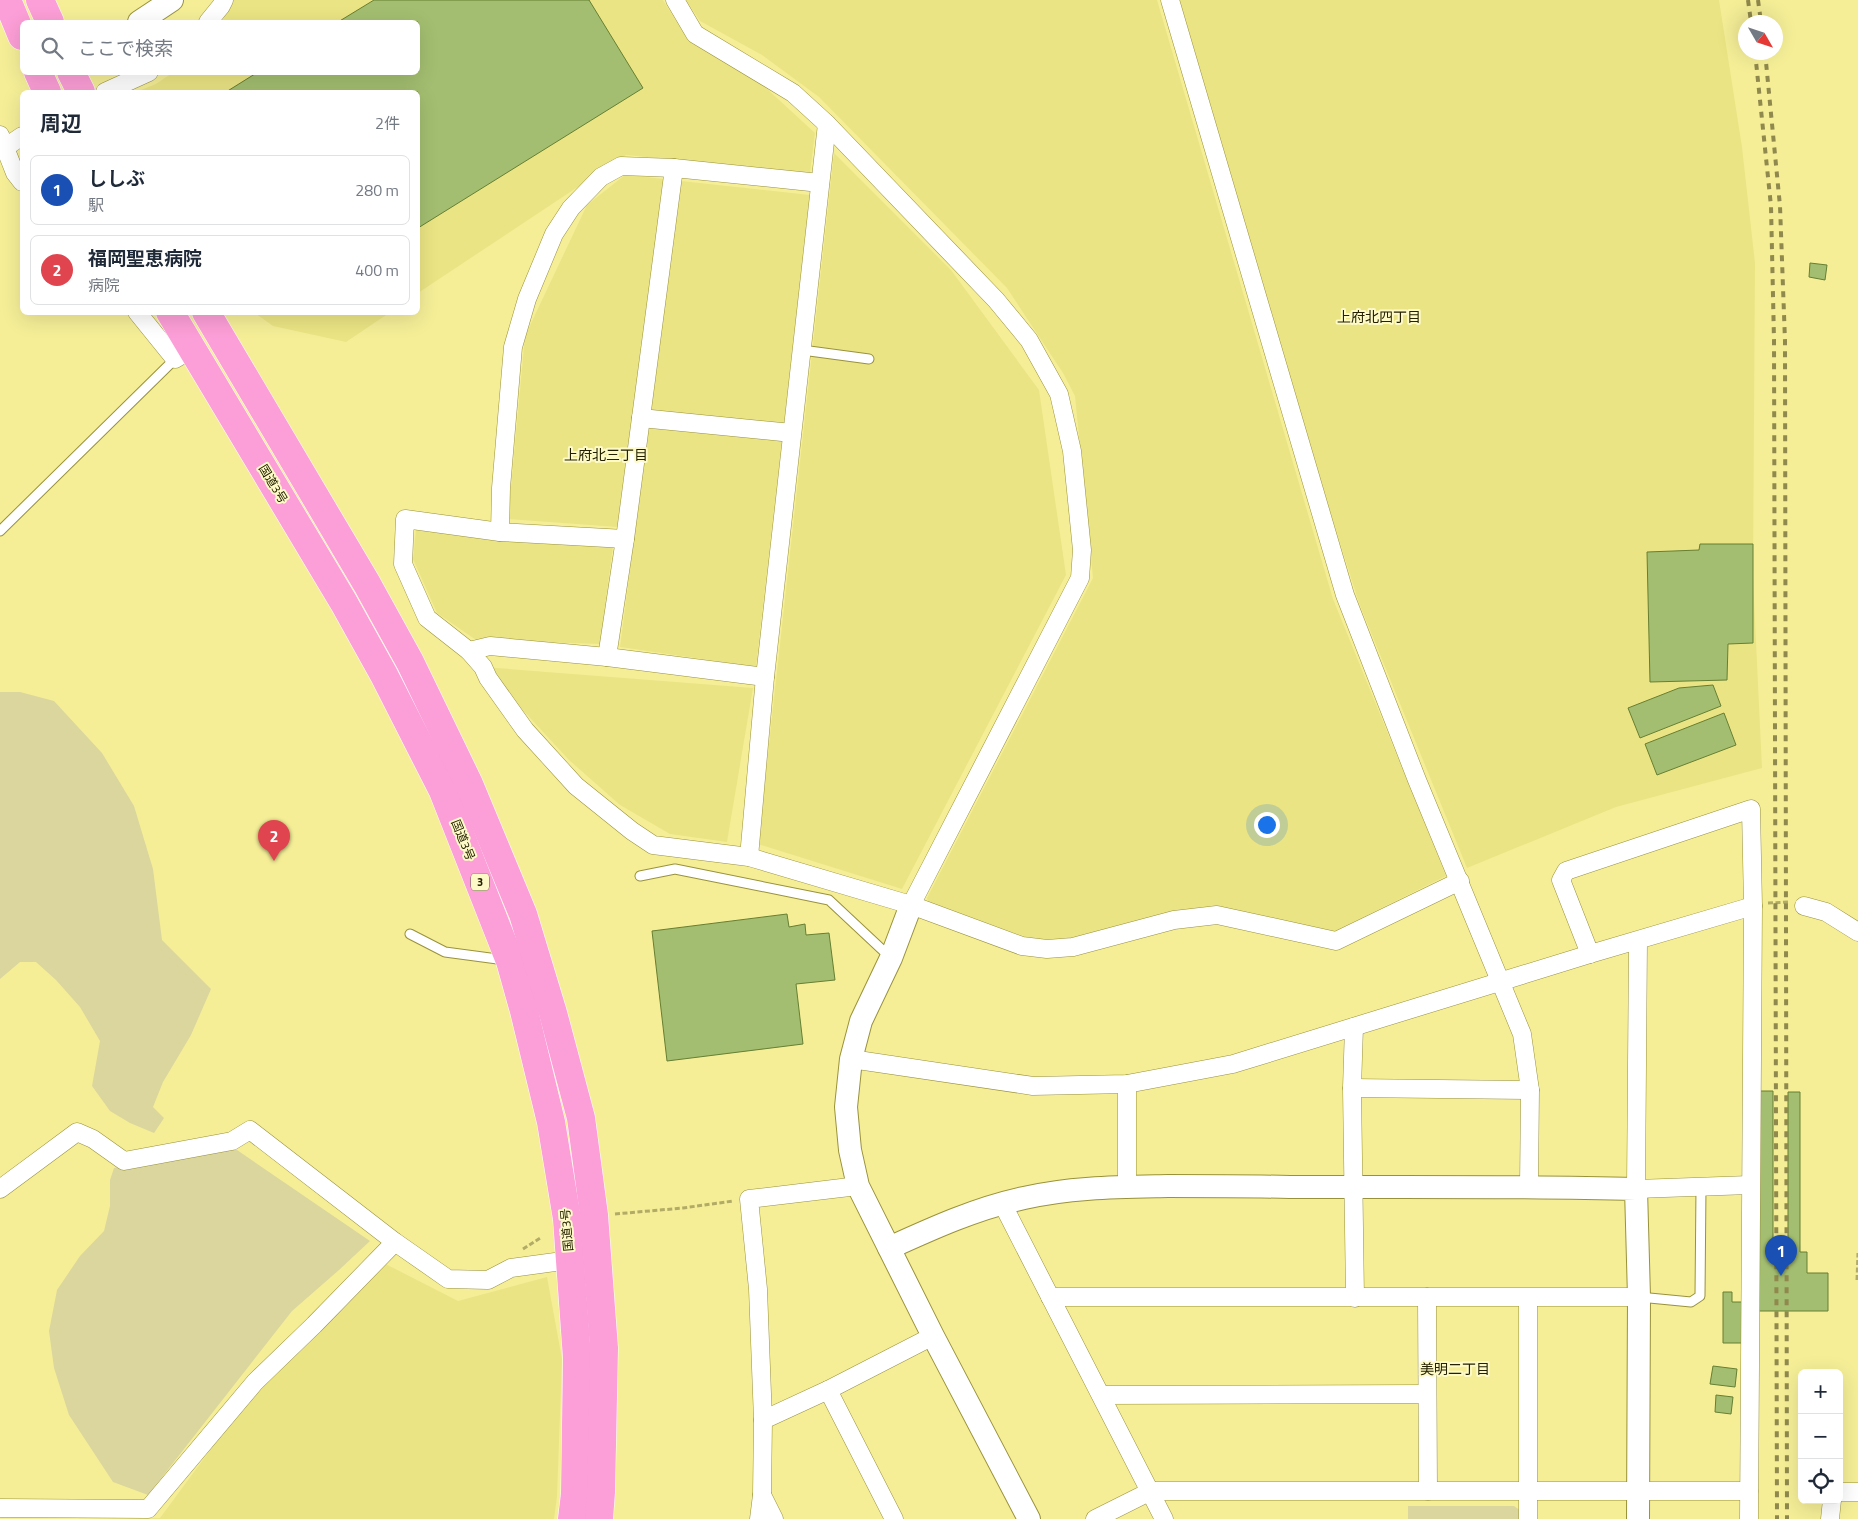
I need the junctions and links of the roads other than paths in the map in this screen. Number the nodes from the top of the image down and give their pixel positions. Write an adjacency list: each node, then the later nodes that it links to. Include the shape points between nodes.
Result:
1 (6, 0): 10 (highway)
2 (40, 0): 7 (highway)
3 (172, 0): 8 (street)
4 (224, 0): 9 (street)
5 (675, 0): 17 (street, via 696,34 793,93)
6 (1170, 0): 39 (street, via 1345,596)
7 (49, 20)
8 (142, 20)
9 (210, 20)
10 (20, 32)
11 (39, 75): 14 (highway)
12 (73, 75): 15 (highway)
13 (142, 75): 16 (street)
14 (46, 90)
15 (80, 90)
16 (109, 90)
17 (827, 124): 22 (street); 40 (street, via 996,300 1029,340 1060,394 1072,451 1082,550 1080,578)
18 (20, 137): 19 (street)
19 (3, 141): 21 (street)
20 (674, 168): 22 (street); 29 (street); 32 (street, via 620,166 601,177 571,208 554,234 527,299 513,347)
21 (20, 179)
22 (820, 184): 26 (street)
23 (139, 315): 27 (street)
24 (171, 315): 27 (highway, 国道3号 / 3)
25 (208, 315): 88 (highway, 3, via 410,662 469,784 523,914 581,1118 594,1216 604,1348)
26 (802, 350): 28 (lane); 30 (street)
27 (183, 354): 31 (lane); 48 (highway, 国道3号 / 3, via 344,603 388,683 443,791)
28 (869, 359)
29 (640, 418): 30 (street); 33 (street)
30 (792, 433): 36 (street)
31 (0, 531)
32 (500, 532): 33 (street); 34 (street, via 405,519 404,564 427,618)
33 (624, 538): 35 (street)
34 (470, 650): 35 (street, via 490,646); 37 (street, via 525,730 576,786 632,831 653,845)
35 (607, 656): 36 (street)
36 (765, 677): 37 (street)
37 (749, 857): 40 (street)
38 (640, 876): 47 (lane, via 675,869 829,900)
39 (1460, 882): 40 (street, via 1336,940 1217,915 1174,920 1073,947 1022,946); 49 (street)
40 (911, 905): 47 (street)
41 (1753, 906): 45 (street); 46 (street, via 1751,809 1566,871 1561,880); 57 (street)
42 (1804, 906): 43 (street, via 1826,912)
43 (1858, 932)
44 (410, 934): 48 (lane, via 445,952)
45 (1638, 941): 46 (street); 62 (street)
46 (1590, 954): 49 (street)
47 (891, 958): 51 (street, via 861,1021)
48 (510, 961): 66 (highway, 国道3号 / 3, via 551,1122 567,1219)
49 (1502, 982): 50 (street); 54 (street, via 1522,1034)
50 (1354, 1027): 52 (street, via 1233,1064); 53 (street)
51 (851, 1059): 52 (street, via 1033,1086); 55 (street, via 846,1107 850,1150)
52 (1127, 1084): 58 (street)
53 (1352, 1088): 54 (street); 59 (street)
54 (1530, 1090): 56 (street)
55 (858, 1186): 65 (street); 76 (street, via 749,1199 758,1289)
56 (1529, 1186): 59 (street); 62 (street)
57 (1750, 1186): 60 (street); 80 (street)
58 (1128, 1187): 59 (street); 63 (street, via 1076,1189)
59 (1353, 1187): 69 (street)
60 (1701, 1187): 62 (street); 68 (lane, via 1700,1296 1691,1302)
61 (0, 1189): 64 (street, via 77,1132 124,1161 232,1141 250,1130)
62 (1636, 1189): 68 (street)
63 (1002, 1203): 65 (street, via 949,1221); 67 (street)
64 (395, 1242): 66 (street, via 448,1279 488,1280 511,1268); 86 (street, via 254,1382 148,1509)
65 (889, 1248): 72 (street)
66 (570, 1260): 87 (highway, 国道3号 / 3, via 576,1358)
67 (1050, 1297): 69 (street); 74 (street)
68 (1639, 1297): 71 (street); 81 (street)
69 (1354, 1298): 70 (street)
70 (1427, 1298): 71 (street); 75 (street)
71 (1528, 1298): 79 (street)
72 (933, 1336): 73 (street); 92 (street)
73 (828, 1390): 76 (street); 91 (street)
74 (1101, 1394): 75 (street); 77 (street)
75 (1427, 1394): 78 (street)
76 (763, 1420): 84 (street)
77 (1151, 1491): 78 (street); 93 (street); 94 (street)
78 (1428, 1491): 79 (street)
79 (1528, 1491): 81 (street); 95 (street)
80 (1749, 1491): 81 (street); 97 (street)
81 (1638, 1492): 96 (street)
82 (1843, 1492): 83 (street)
83 (1858, 1492)
84 (762, 1495): 89 (street); 90 (street)
85 (1832, 1504): 98 (street)
86 (0, 1508)
87 (572, 1519)
88 (599, 1519)
89 (759, 1519)
90 (774, 1519)
91 (894, 1519)
92 (1029, 1519)
93 (1096, 1519)
94 (1164, 1519)
95 (1528, 1519)
96 (1638, 1519)
97 (1749, 1519)
98 (1830, 1519)

